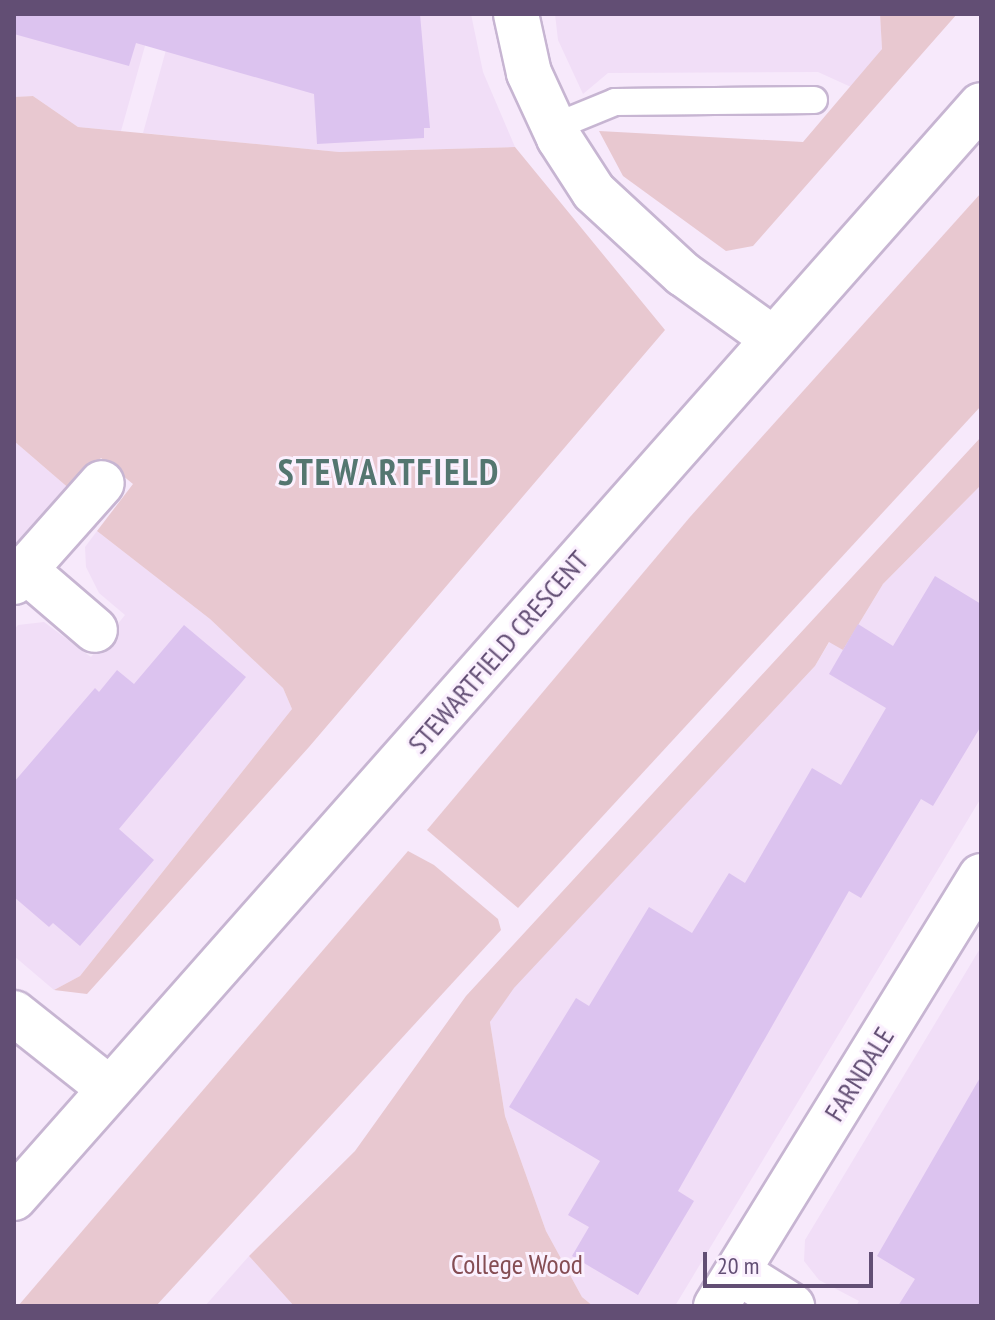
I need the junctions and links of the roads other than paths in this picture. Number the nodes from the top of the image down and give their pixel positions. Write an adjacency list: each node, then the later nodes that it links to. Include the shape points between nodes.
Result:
1 (516, 14): 4 (street, via 529,73)
2 (814, 100): 4 (lane, via 615,102)
3 (981, 105): 5 (street, STEWARTFIELD CRESCENT)
4 (554, 127): 5 (street, via 594,192 683,274)
5 (772, 338): 11 (street, STEWARTFIELD CRESCENT)
6 (102, 483): 7 (street)
7 (20, 576): 8 (street)
8 (95, 630)
9 (981, 876): 13 (street, FARNDALE)
10 (14, 1013): 11 (street)
11 (110, 1089): 12 (street, STEWARTFIELD CRESCENT)
12 (14, 1198)
13 (727, 1289): 14 (street, FARNDALE)
14 (792, 1306)

